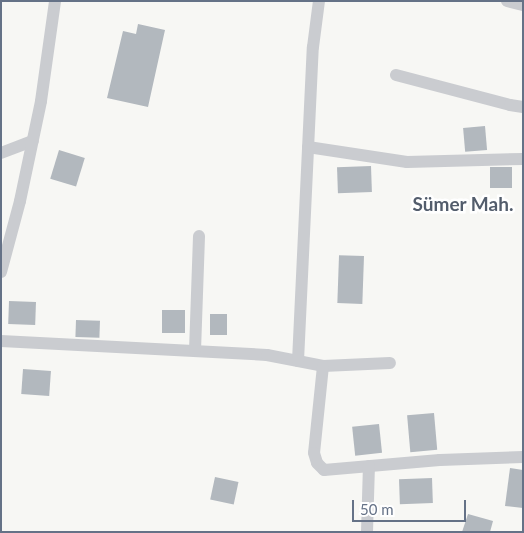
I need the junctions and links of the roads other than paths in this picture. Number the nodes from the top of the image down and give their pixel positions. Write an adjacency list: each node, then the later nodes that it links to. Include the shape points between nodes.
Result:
1 (55, 1): 7 (street)
2 (318, 1): 8 (street)
3 (507, 1): 4 (street)
4 (523, 5)
5 (396, 75): 6 (street)
6 (523, 107)
7 (33, 141): 9 (street); 12 (street)
8 (308, 147): 10 (street, via 407,162); 15 (street)
9 (1, 153)
10 (523, 160)
11 (199, 236): 14 (street)
12 (1, 272)
13 (1, 341): 14 (street)
14 (195, 351): 15 (street, via 267,355)
15 (298, 361): 17 (street)
16 (390, 363): 17 (street)
17 (323, 366): 19 (street, via 314,452 317,463 324,470)
18 (523, 457): 19 (street)
19 (369, 466): 20 (street)
20 (367, 532)

